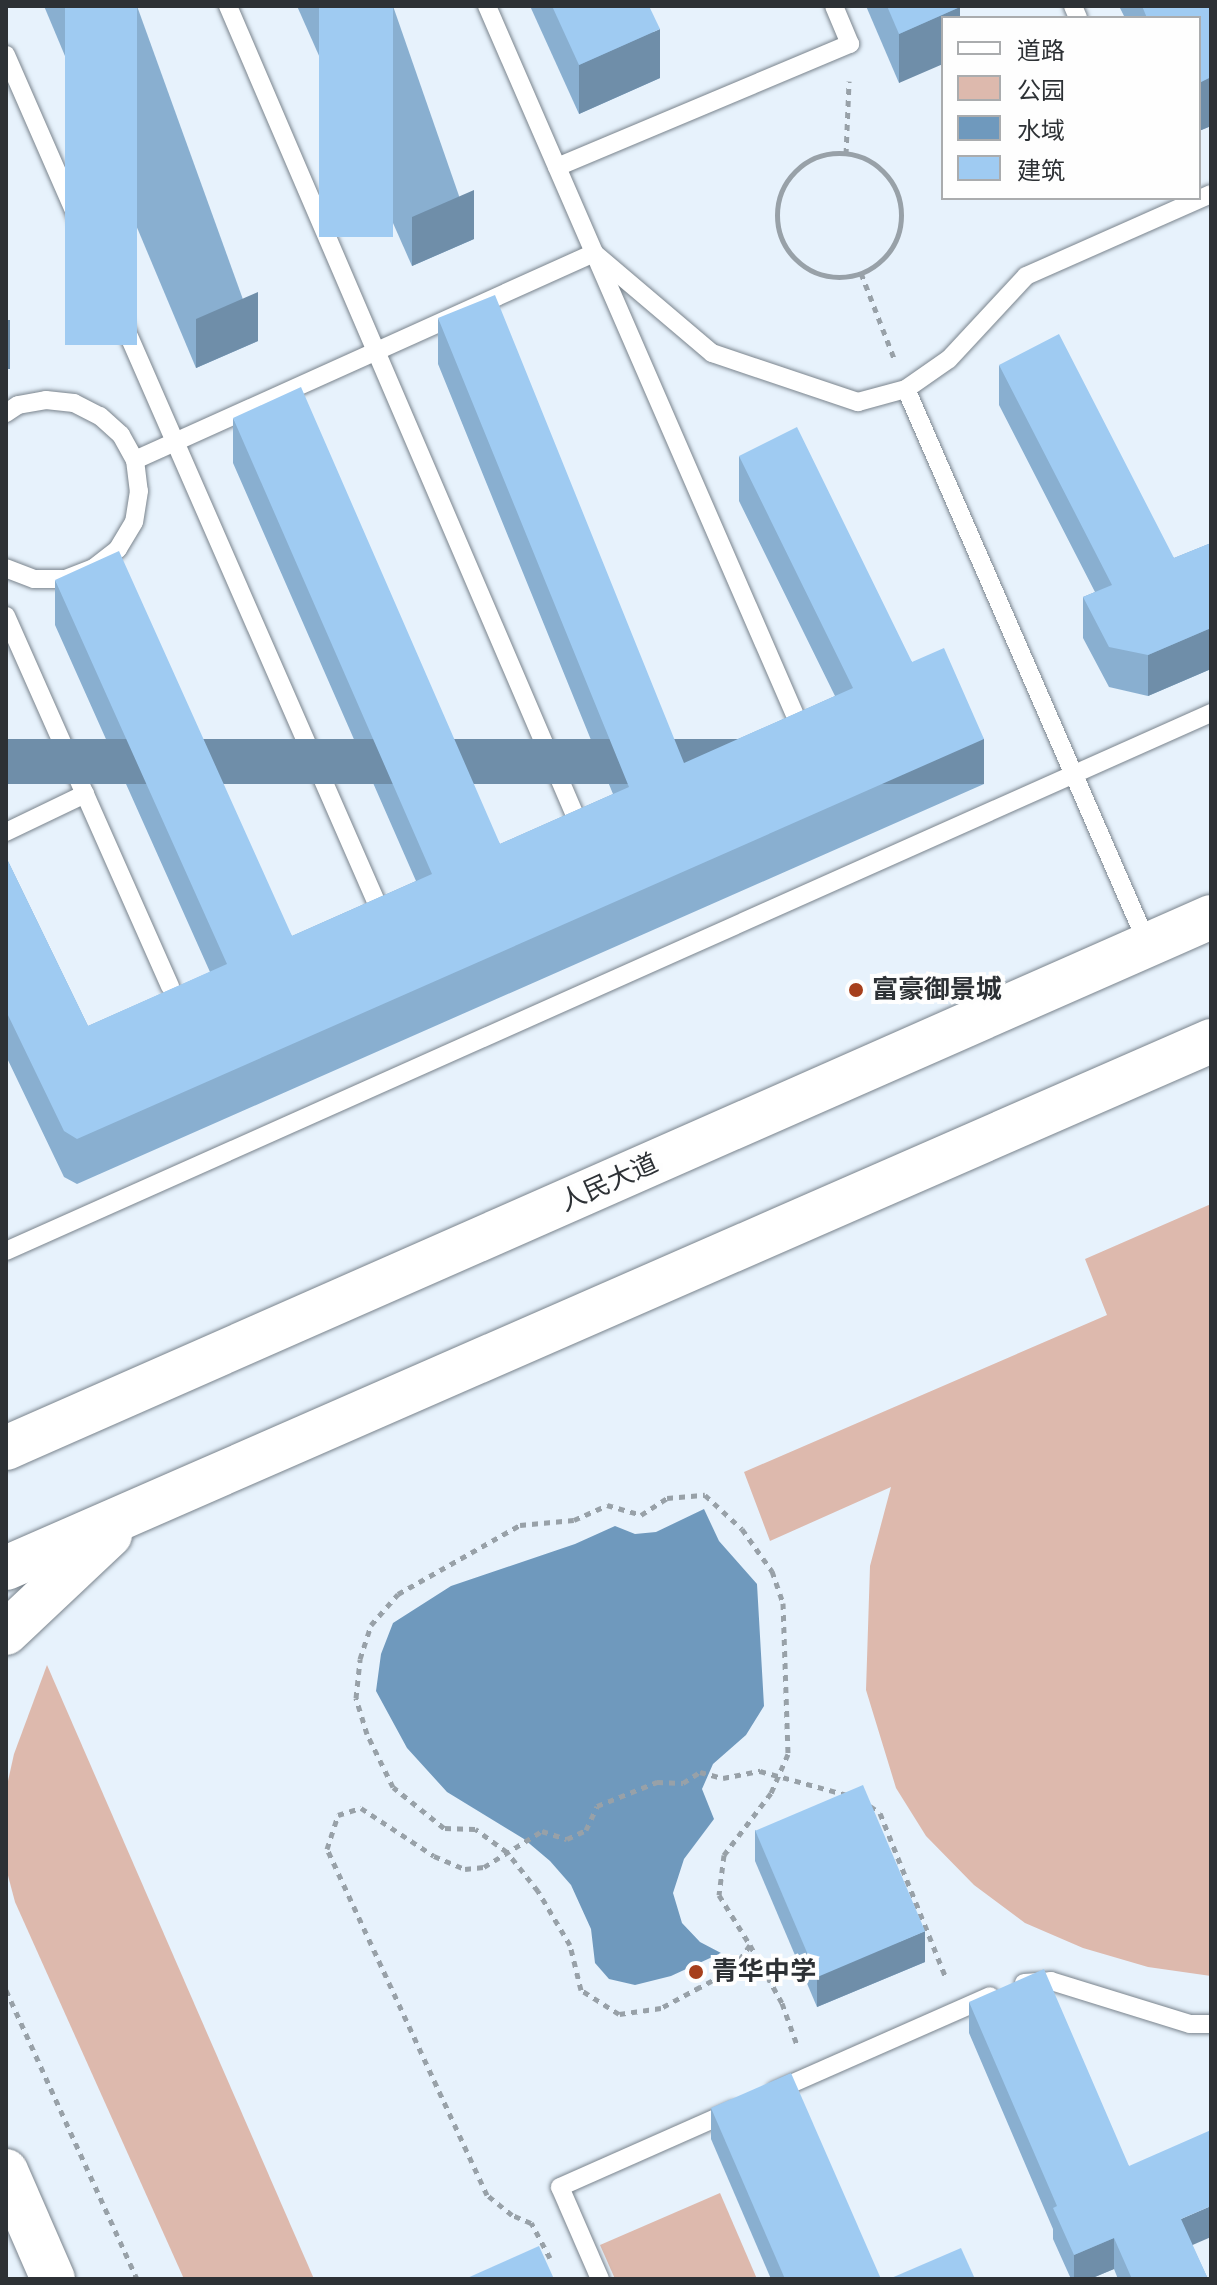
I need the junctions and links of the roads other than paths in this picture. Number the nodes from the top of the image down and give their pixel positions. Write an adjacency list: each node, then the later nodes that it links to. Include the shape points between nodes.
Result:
1 (228, 6): 9 (lane)
2 (487, 6): 5 (lane)
3 (834, 6): 5 (lane, via 850,44)
4 (6, 55): 12 (lane)
5 (557, 167): 8 (lane)
6 (1187, 200): 7 (lane)
7 (1158, 207): 10 (lane, via 1026,276 949,359)
8 (594, 253): 9 (lane); 10 (lane, via 712,353 858,402); 17 (lane)
9 (376, 352): 12 (lane); 20 (lane)
10 (906, 389): 18 (lane)
11 (6, 413): 13 (lane, via 46,400 74,403 121,435)
12 (175, 442): 13 (lane); 22 (lane)
13 (135, 460): 14 (lane, via 139,491 134,522 118,549 94,568 65,579 34,579)
14 (6, 568)
15 (6, 616): 19 (lane)
16 (1211, 713): 18 (lane)
17 (795, 715)
18 (1074, 774): 24 (lane); 27 (lane)
19 (85, 794): 21 (lane); 25 (lane)
20 (580, 827)
21 (6, 832)
22 (381, 913)
23 (1211, 917): 24 (main road, 人民大道)
24 (1148, 945): 28 (main road, 人民大道)
25 (170, 986)
26 (1211, 1041): 31 (main road)
27 (6, 1251)
28 (91, 1411): 29 (main road); 30 (main road, 人民大道)
29 (6, 1415)
30 (6, 1448)
31 (135, 1511): 32 (main road); 33 (main road)
32 (6, 1568)
33 (6, 1633)
34 (1211, 2024): 37 (lane, via 1190,2024 1051,1981 1017,1984 560,2187)
35 (6, 2171): 36 (main road)
36 (53, 2279)
37 (600, 2279)

